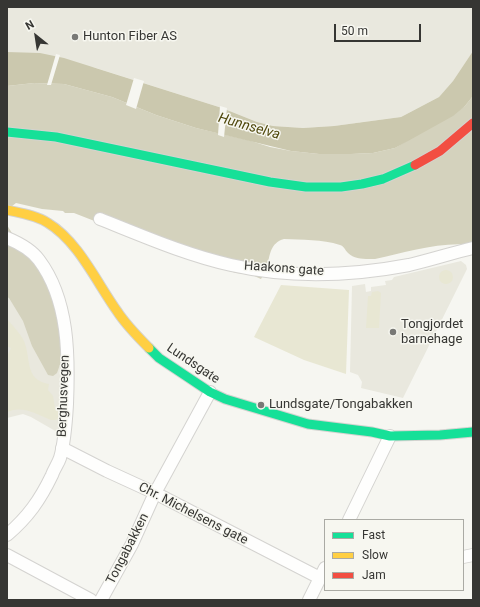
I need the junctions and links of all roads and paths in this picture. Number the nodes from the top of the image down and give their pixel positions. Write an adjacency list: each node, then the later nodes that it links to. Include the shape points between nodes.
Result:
1 (473, 123): 2 (main road, via 435,155 406,171 363,184 319,188 270,182 56,137)
2 (7, 132)
3 (7, 210): 7 (main road, Lundsgate, via 47,222 62,233 73,245 130,329 159,358)
4 (100, 219): 6 (street, Haakons gate, via 197,256 264,270 310,273 369,271 410,264)
5 (7, 238): 10 (street, Berghusvegen, via 23,246 38,259 51,278 60,304 68,365 66,421)
6 (473, 248)
7 (210, 392): 9 (main road, Lundsgate, via 308,424); 11 (street, Tongabakken)
8 (473, 432): 9 (main road, Lundsgate)
9 (390, 436): 12 (street)
10 (62, 448): 11 (street, Chr. Michelsens gate); 13 (street, Berghusvegen, via 60,458 37,504 21,524)
11 (155, 493): 15 (street, Chr. Michelsens gate); 17 (street, Tongabakken, via 132,544)
12 (349, 519)
13 (7, 535)
14 (7, 555): 16 (street)
15 (323, 574): 18 (street)
16 (91, 600)
17 (101, 600)
18 (309, 600)

